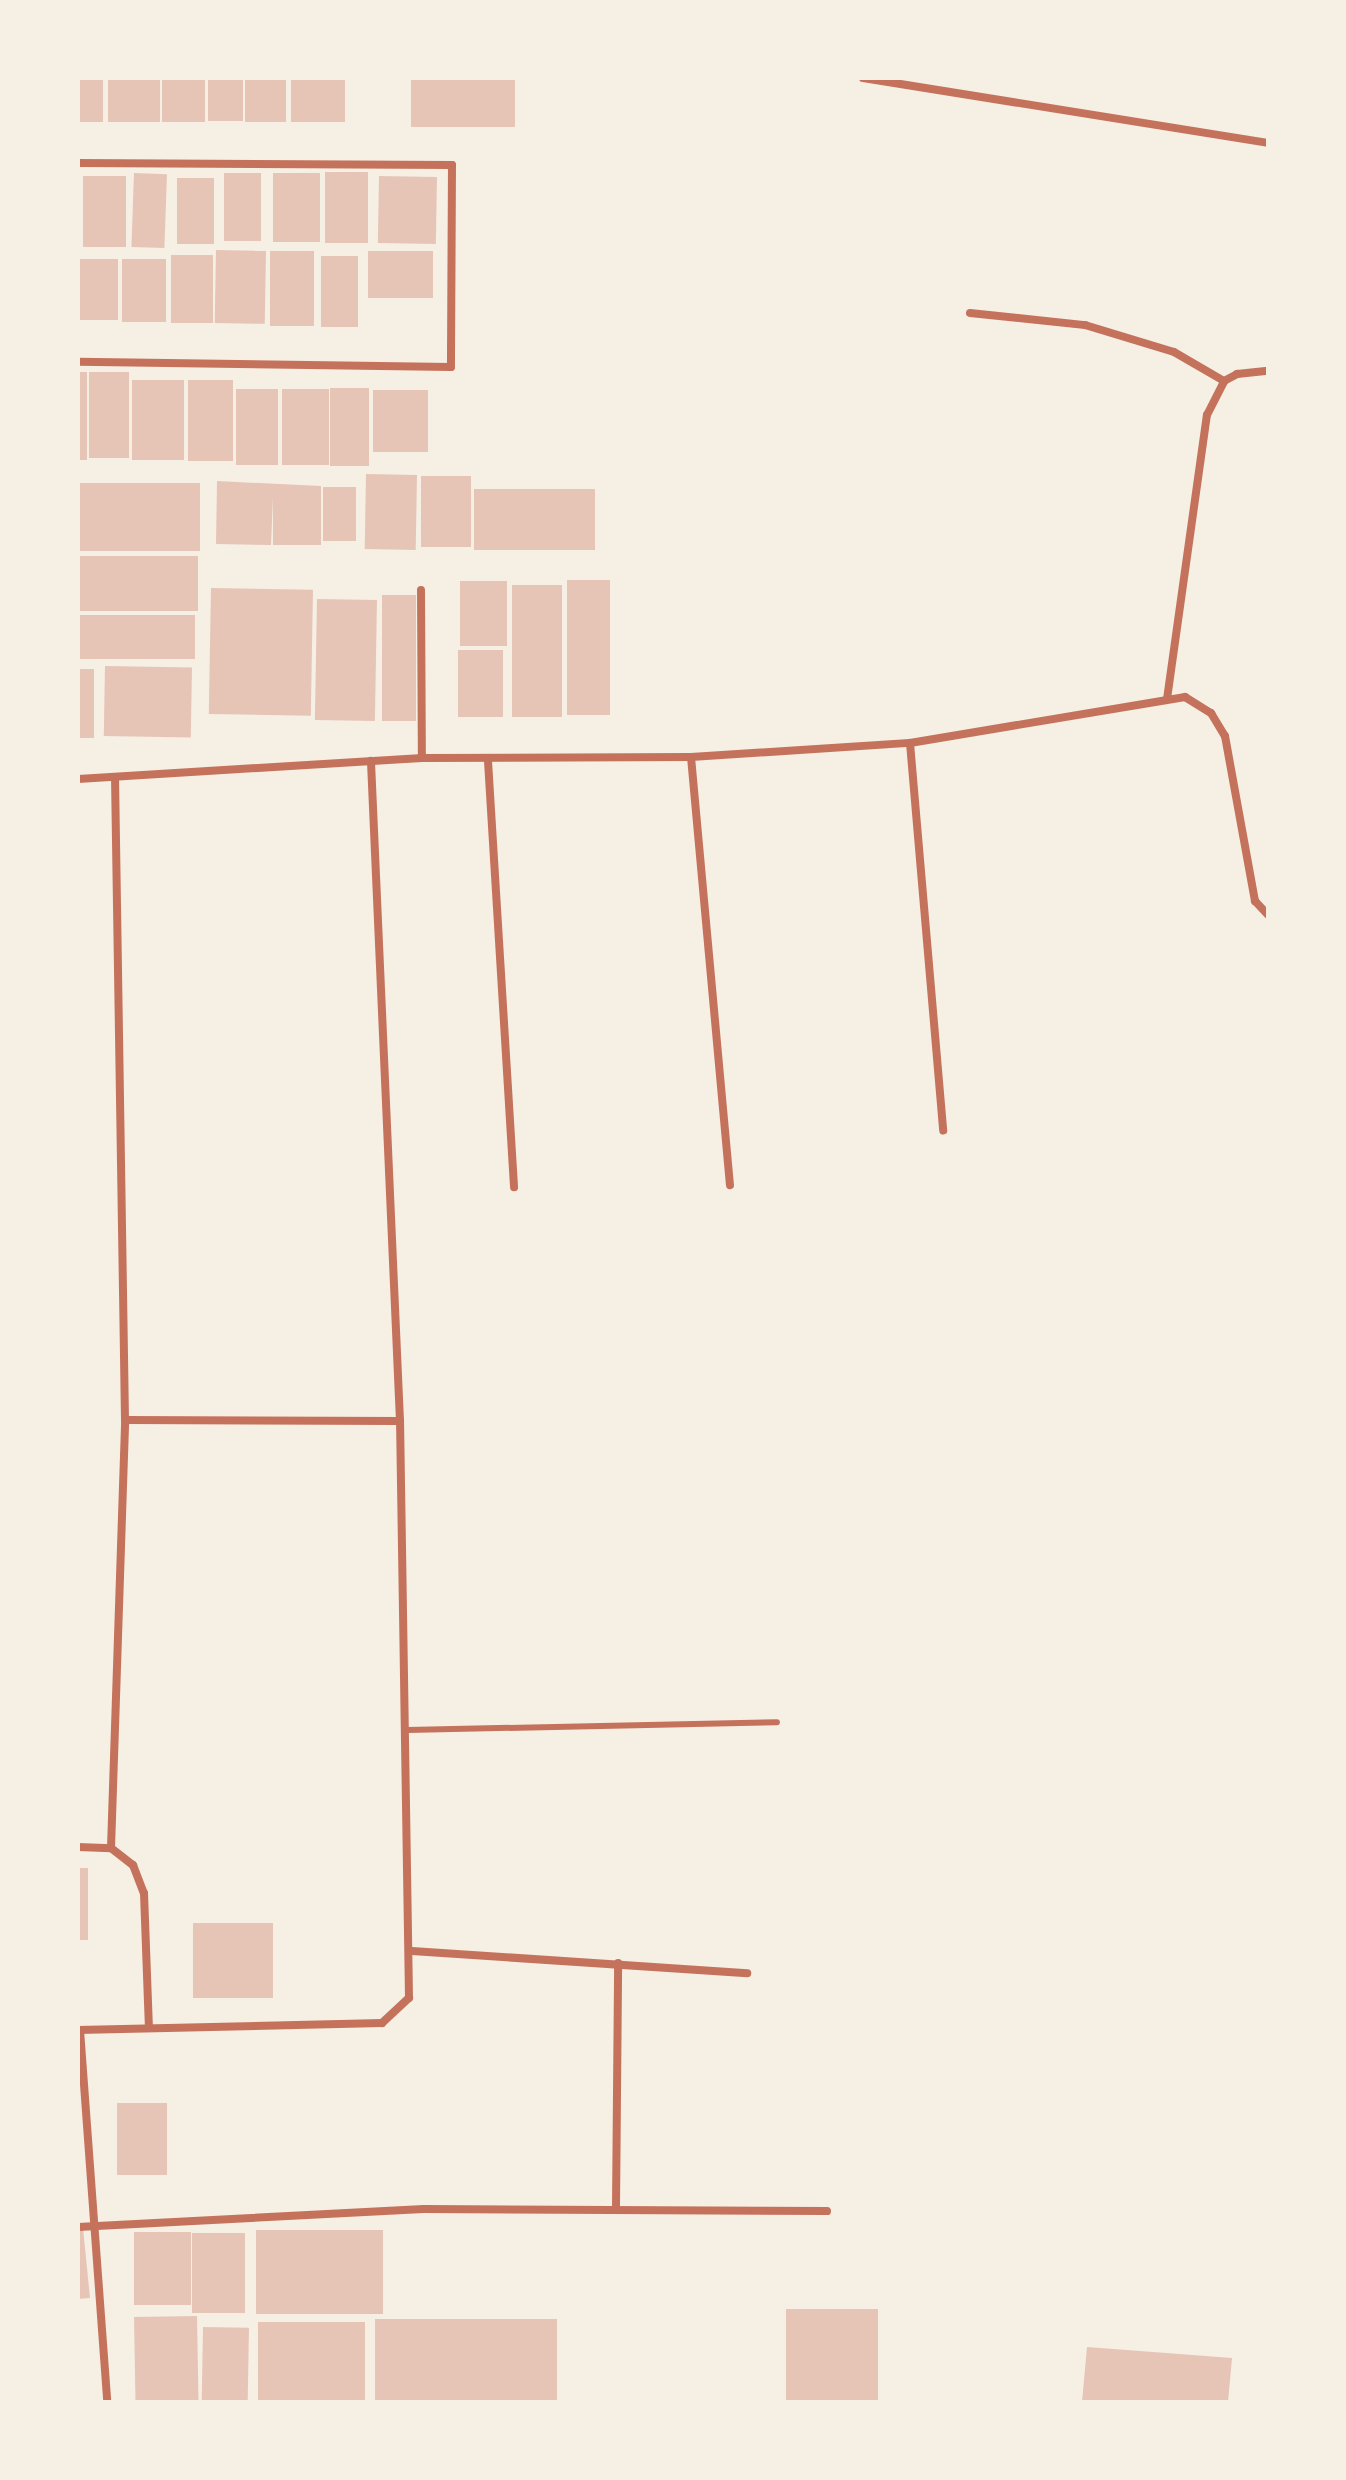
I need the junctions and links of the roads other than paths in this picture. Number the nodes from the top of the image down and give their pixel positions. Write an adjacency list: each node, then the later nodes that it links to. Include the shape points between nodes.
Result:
1 (863, 78): 2 (street)
2 (1268, 143)
3 (78, 163): 5 (street, via 452,165 451,367)
4 (970, 313): 7 (street, via 1085,325 1174,352)
5 (78, 362)
6 (1268, 371): 7 (street)
7 (1224, 381): 9 (street, via 1207,415)
8 (421, 590): 12 (street)
9 (1167, 699): 10 (street); 17 (street, via 1185,697 1211,713 1225,736 1255,901)
10 (910, 743): 11 (street); 18 (street)
11 (691, 757): 14 (street); 19 (street)
12 (422, 758): 13 (street); 14 (street)
13 (371, 761): 15 (street); 22 (street)
14 (488, 761): 20 (street)
15 (115, 777): 16 (street); 21 (street)
16 (78, 779)
17 (1268, 915)
18 (943, 1131)
19 (730, 1185)
20 (514, 1187)
21 (125, 1420): 22 (street); 26 (street)
22 (400, 1421): 24 (street)
23 (777, 1722): 24 (lane)
24 (407, 1730): 27 (street)
25 (78, 1847): 26 (street)
26 (111, 1848): 30 (street, via 133,1865 144,1893)
27 (412, 1951): 28 (street); 30 (street, via 409,1998 382,2023)
28 (618, 1963): 29 (street); 32 (street)
29 (747, 1973)
30 (149, 2028): 31 (street)
31 (79, 2030): 35 (street)
32 (616, 2208): 33 (street); 35 (street, via 424,2209)
33 (827, 2211)
34 (78, 2227): 35 (street)
35 (97, 2227): 36 (street)
36 (107, 2402)

